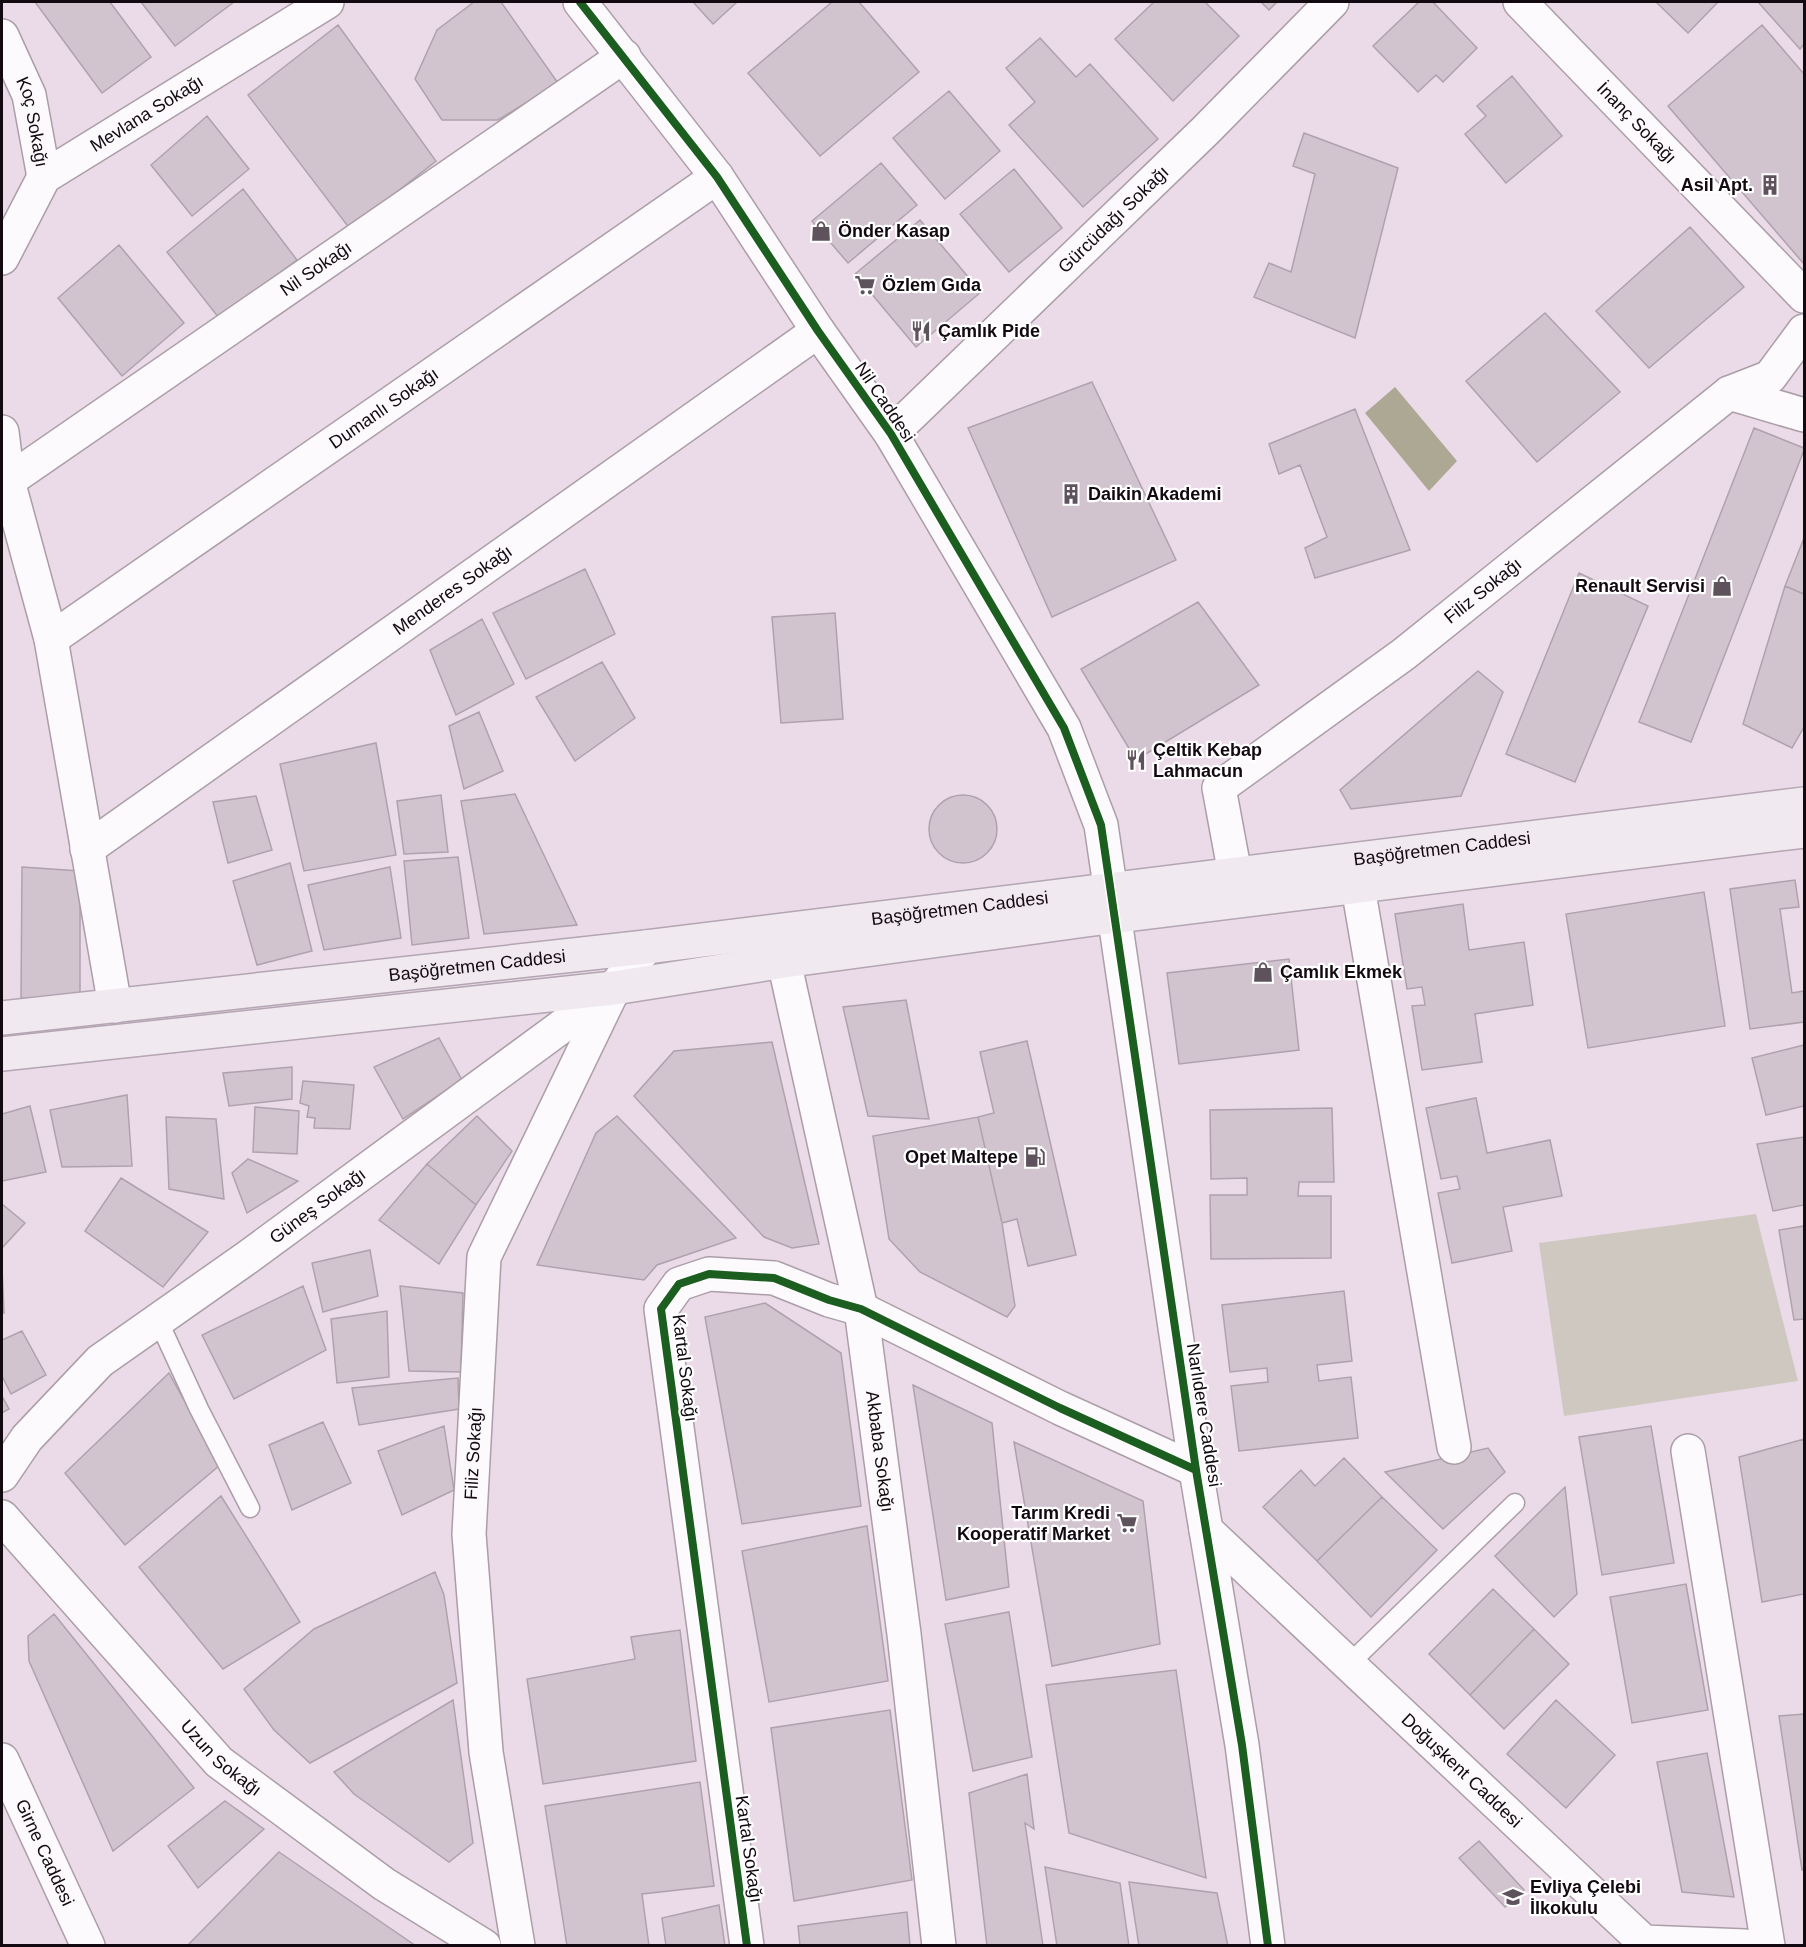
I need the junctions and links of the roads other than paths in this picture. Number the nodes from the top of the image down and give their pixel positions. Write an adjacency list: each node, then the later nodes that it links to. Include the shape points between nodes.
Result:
1 (327, 2): 7 (street, Mevlana Sokağı)
2 (580, 2): 6 (street, Nil Caddesi)
3 (1332, 2): 16 (street, Gürcüdağı Sokağı, via 1197,139)
4 (1520, 2): 10 (street, İnanç Sokağı)
5 (2, 36): 7 (street, Koç Sokağı, via 29,95)
6 (624, 56): 8 (street, Nil Caddesi); 17 (street, Nil Sokağı)
7 (44, 177): 9 (street)
8 (717, 177): 11 (street, Nil Caddesi); 18 (street, Dumanlı Sokağı)
9 (2, 258)
10 (1804, 297)
11 (818, 331): 16 (street, Nil Caddesi); 20 (street, Menderes Sokağı)
12 (1804, 331): 13 (street, Filiz Sokağı, via 1770,377)
13 (1729, 393): 14 (street); 21 (street, Filiz Sokağı, via 1404,654 1219,788)
14 (1804, 415)
15 (2, 432): 17 (street)
16 (891, 434): 23 (street, Nil Caddesi, via 1064,728 1101,825)
17 (5, 480): 18 (street)
18 (51, 639): 20 (street)
19 (1804, 828): 21 (main road, Başöğretmen Caddesi); 22 (main road, Başöğretmen Caddesi)
20 (87, 849): 27 (street)
21 (1235, 874): 23 (main road, Başöğretmen Caddesi)
22 (1358, 887): 23 (main road, Başöğretmen Caddesi); 33 (street)
23 (1113, 902): 24 (main road, Başöğretmen Caddesi); 25 (main road, Başöğretmen Caddesi); 35 (street, Narlıdere Caddesi)
24 (646, 947): 26 (street, Güneş Sokağı); 27 (main road, Başöğretmen Caddesi)
25 (784, 961): 26 (main road, Başöğretmen Caddesi); 31 (street, Akbaba Sokağı)
26 (614, 988): 29 (main road, Başöğretmen Caddesi); 32 (street, Güneş Sokağı); 46 (street, Filiz Sokağı, via 484,1257 469,1534 486,1752)
27 (115, 1006): 28 (main road, Başöğretmen Caddesi); 29 (street)
28 (2, 1018)
29 (118, 1040): 30 (main road, Başöğretmen Caddesi)
30 (2, 1054)
31 (861, 1309): 35 (street, Kartal Sokağı, via 1060,1408); 47 (street, Kartal Sokağı, via 774,1278 709,1274 679,1284 662,1309); 48 (street, Akbaba Sokağı, via 904,1634)
32 (158, 1320): 36 (street, Güneş Sokağı, via 100,1361 27,1438); 38 (lane)
33 (1454, 1447)
34 (1688, 1451): 51 (street)
35 (1196, 1470): 40 (street, Narlıdere Caddesi)
36 (2, 1475)
37 (1515, 1503): 41 (lane)
38 (250, 1508)
39 (2, 1517): 45 (street, Uzun Sokağı, via 219,1762 384,1884)
40 (1206, 1530): 41 (street, Doğuşkent Caddesi); 49 (street, Narlıdere Caddesi, via 1242,1745)
41 (1349, 1665): 43 (street, Doğuşkent Caddesi)
42 (2, 1760): 44 (street, Girne Caddesi)
43 (1645, 1944): 50 (street, Doğuşkent Caddesi)
44 (88, 1946)
45 (484, 1946)
46 (518, 1946)
47 (747, 1946)
48 (939, 1946)
49 (1268, 1946)
50 (1745, 1946)
51 (1768, 1946)

